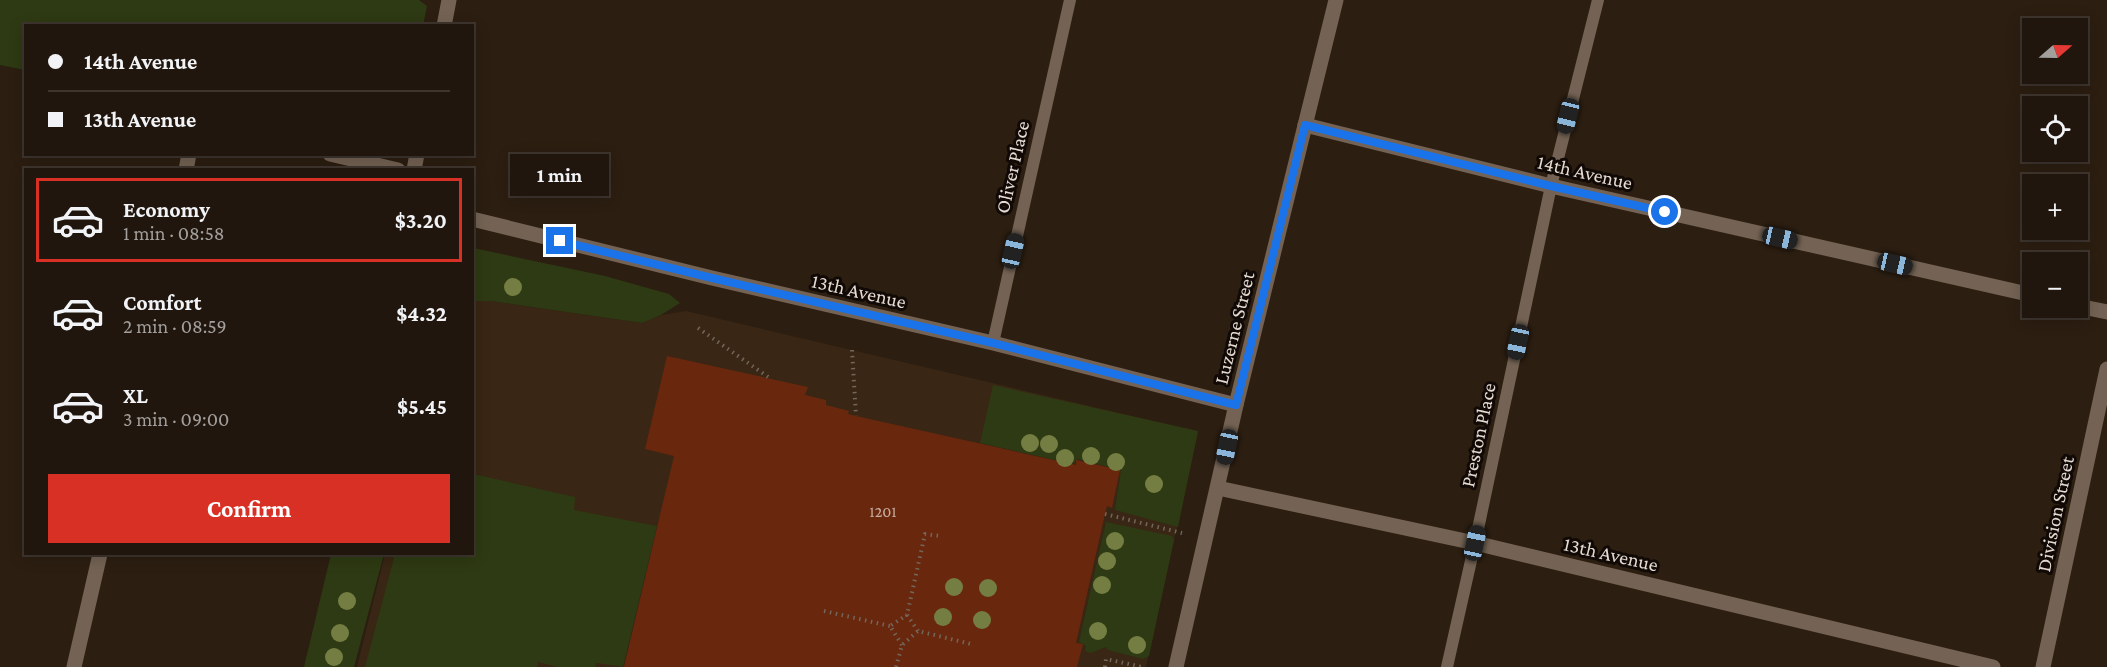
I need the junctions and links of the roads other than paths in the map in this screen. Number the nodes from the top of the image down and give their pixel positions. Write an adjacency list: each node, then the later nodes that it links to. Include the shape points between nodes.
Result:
1 (449, 0): 5 (street)
2 (1070, 0): 14 (lane, Oliver Place)
3 (1336, 0): 6 (street, Luzerne Street)
4 (1598, 0): 9 (lane, Preston Place)
5 (444, 24)
6 (1305, 125): 9 (street, 14th Avenue); 16 (street, Luzerne Street)
7 (338, 156): 8 (street)
8 (390, 168)
9 (1551, 186): 11 (street, 14th Avenue); 18 (lane, Preston Place)
10 (474, 219): 14 (street, 13th Avenue)
11 (2022, 293)
12 (2088, 308): 13 (street)
13 (2107, 312)
14 (993, 343): 16 (street, 13th Avenue)
15 (2107, 369): 24 (street, Division Street)
16 (1236, 405): 17 (street, Luzerne Street)
17 (1218, 488): 18 (street, 13th Avenue); 21 (street, Luzerne Street)
18 (1475, 543): 22 (lane, Preston Place); 23 (street, 13th Avenue)
19 (100, 555): 20 (street)
20 (74, 667)
21 (1176, 667)
22 (1446, 667)
23 (1993, 667)
24 (2043, 667)

